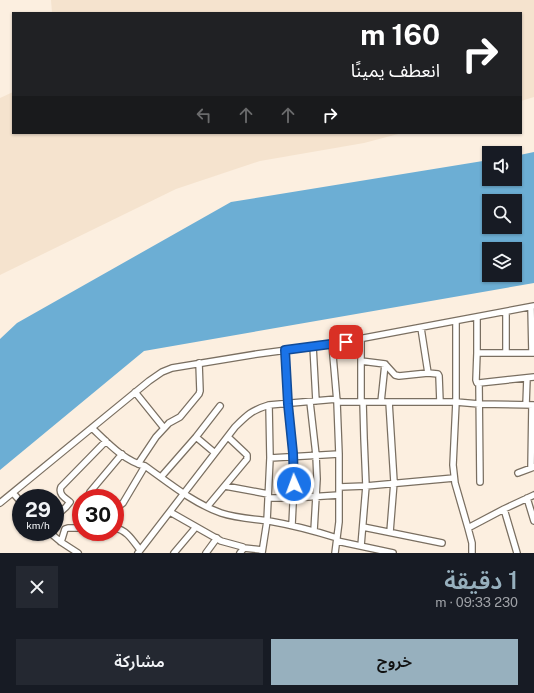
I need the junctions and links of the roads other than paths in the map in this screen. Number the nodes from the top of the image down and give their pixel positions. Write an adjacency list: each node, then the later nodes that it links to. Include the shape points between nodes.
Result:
1 (533, 307): 2 (street); 12 (street)
2 (506, 312): 3 (street); 11 (street)
3 (477, 318): 4 (street); 10 (street)
4 (456, 321): 5 (street); 27 (street)
5 (421, 328): 6 (street); 16 (street)
6 (361, 339): 7 (street); 13 (street)
7 (332, 344): 8 (street); 21 (street)
8 (313, 346): 9 (street); 22 (street)
9 (285, 350): 14 (street); 28 (street)
10 (477, 353): 11 (street); 19 (street, via 476,380)
11 (506, 353): 12 (street)
12 (533, 353)
13 (361, 361): 15 (street); 23 (street)
14 (199, 363): 20 (street, via 167,370); 34 (street, via 199,394 180,417)
15 (385, 364): 16 (street, via 399,376); 24 (street)
16 (428, 373): 26 (street, via 439,376)
17 (534, 377): 18 (street)
18 (527, 378): 19 (street); 31 (street)
19 (479, 383): 29 (street)
20 (135, 392): 33 (street); 34 (street)
21 (337, 400): 22 (street); 23 (street); 40 (street)
22 (313, 401): 28 (street); 41 (street)
23 (362, 402): 24 (street); 53 (street)
24 (381, 402): 25 (street)
25 (389, 402): 26 (street); 50 (street)
26 (440, 402): 27 (street)
27 (456, 402): 29 (street); 49 (street)
28 (288, 404): 30 (street); 42 (street)
29 (479, 404): 31 (street); 51 (street)
30 (268, 405): 36 (street, via 251,412); 43 (street)
31 (531, 405): 46 (street)
32 (220, 406): 35 (street)
33 (92, 428): 37 (street); 55 (street)
34 (164, 428): 44 (street)
35 (196, 437): 38 (street); 48 (street)
36 (228, 437): 38 (street); 52 (street, via 247,457 246,462)
37 (106, 441): 39 (street); 56 (street)
38 (215, 453): 59 (street)
39 (122, 454): 44 (street); 57 (street)
40 (339, 454): 41 (street); 54 (street)
41 (316, 455): 42 (street); 64 (street)
42 (293, 457): 43 (street); 65 (street)
43 (270, 458): 62 (street)
44 (138, 464): 45 (street)
45 (145, 466): 48 (street); 67 (street)
46 (533, 467): 47 (street)
47 (518, 473)
48 (161, 477): 59 (street)
49 (454, 478): 50 (street); 79 (street)
50 (394, 482): 53 (street); 82 (street)
51 (480, 482)
52 (226, 486): 62 (street); 69 (street)
53 (366, 486): 54 (street); 77 (street)
54 (339, 487): 60 (street)
55 (18, 489)
56 (60, 489)
57 (93, 489)
58 (12, 494): 68 (street)
59 (184, 494): 69 (street); 72 (street)
60 (339, 495): 64 (street); 84 (street)
61 (534, 495): 66 (street)
62 (268, 496): 65 (street); 73 (street)
63 (64, 497): 70 (street, via 70,502)
64 (317, 497): 65 (street); 80 (street)
65 (293, 498): 75 (street)
66 (527, 498): 71 (street); 74 (street)
67 (124, 501)
68 (0, 503)
69 (207, 507): 73 (street, via 230,515)
70 (64, 509)
71 (504, 509): 79 (street); 98 (street)
72 (170, 512): 76 (street); 90 (street)
73 (267, 521): 75 (street); 89 (street)
74 (534, 521)
75 (292, 525): 80 (street)
76 (196, 527): 83 (street); 92 (street)
77 (363, 527): 82 (street); 87 (street)
78 (72, 528): 85 (street, via 65,529)
79 (468, 528): 97 (street)
80 (314, 530): 84 (street)
81 (124, 532): 90 (street)
82 (390, 532): 86 (street)
83 (217, 538): 88 (street); 93 (street)
84 (337, 539): 87 (street); 95 (street)
85 (61, 542): 91 (street)
86 (442, 543)
87 (361, 546): 96 (street)
88 (244, 548): 89 (street); 94 (street)
89 (262, 551)
90 (139, 552)
91 (78, 553)
92 (174, 553)
93 (206, 553)
94 (240, 553)
95 (335, 553)
96 (393, 553)
97 (472, 553)
98 (517, 553)

